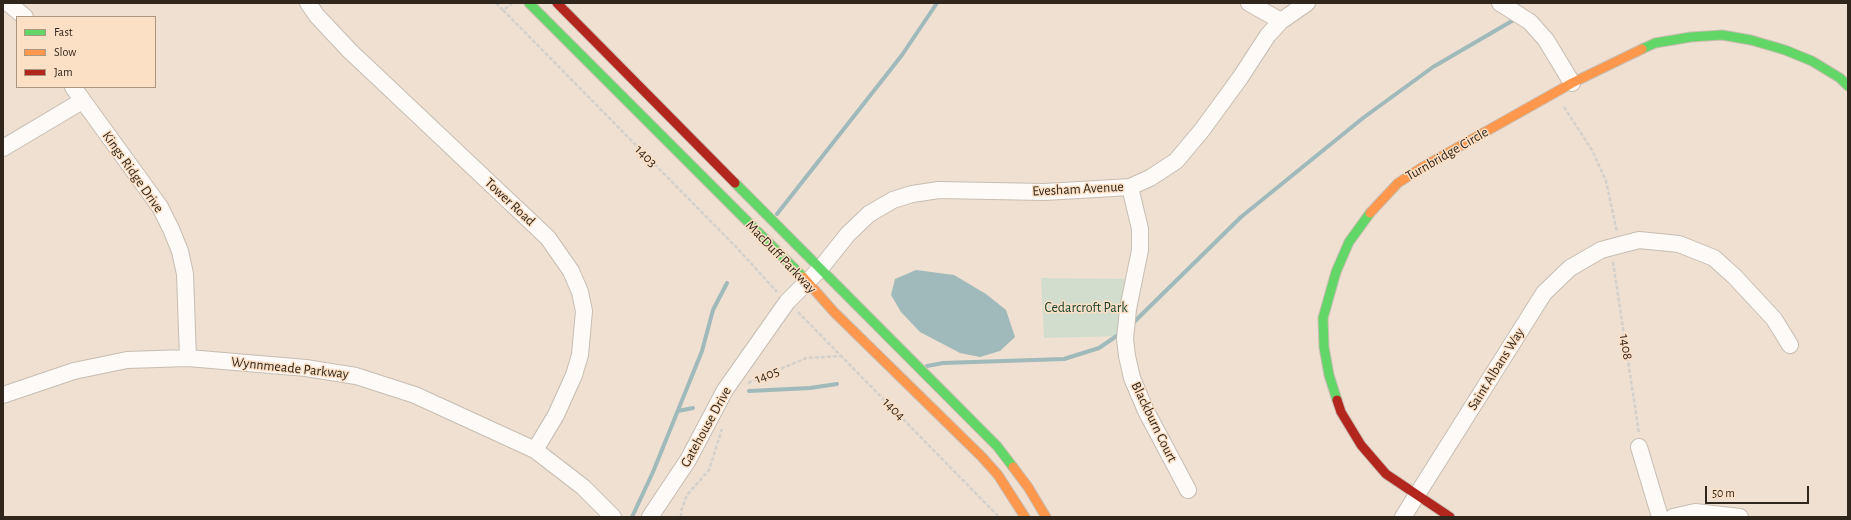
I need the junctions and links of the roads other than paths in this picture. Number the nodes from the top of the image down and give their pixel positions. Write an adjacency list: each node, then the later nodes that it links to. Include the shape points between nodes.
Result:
1 (8, 3): 8 (street)
2 (308, 3): 22 (street, Tower Road, via 350,51 548,238 571,271 580,292 584,311 580,355 556,415)
3 (529, 3): 17 (street, MacDuff Parkway)
4 (557, 3): 16 (street, MacDuff Parkway)
5 (1249, 3): 9 (street)
6 (1306, 3): 9 (street, Evesham Avenue)
7 (1506, 6): 10 (street, via 1528,21 1546,40)
8 (24, 16)
9 (1280, 21): 15 (street, Evesham Avenue, via 1202,130 1176,160 1150,178)
10 (1572, 83): 11 (street, Turnbridge Circle, via 1656,43 1722,35 1785,50 1812,61 1840,78); 24 (street, Turnbridge Circle, via 1398,183 1374,207 1353,236 1336,272 1323,318 1324,347 1329,376 1341,412 1360,445 1386,474)
11 (1848, 86)
12 (74, 88): 13 (street, Kings Ridge Drive)
13 (82, 101): 14 (street); 19 (street, Kings Ridge Drive, via 124,154 160,207 171,229 180,251 185,274)
14 (3, 148)
15 (1130, 187): 16 (street, Evesham Avenue, via 1044,192 939,190 912,194 893,200 869,214 848,234); 23 (street, Blackburn Court, via 1140,229 1140,250 1125,338 1132,378 1158,435)
16 (820, 269): 17 (street, Evesham Avenue); 28 (street, MacDuff Parkway, via 997,446 1028,487)
17 (808, 282): 26 (street, Gatehouse Drive, via 787,302 724,390 688,460); 27 (street, MacDuff Parkway, via 834,312 982,457 998,475)
18 (1790, 344): 24 (street, Saint Albans Way, via 1774,319 1714,258 1680,244 1639,240 1587,256 1544,293)
19 (188, 358): 20 (street, Wynnmeade Parkway, via 127,360 74,371); 22 (street, Wynnmeade Parkway, via 306,368 356,376 415,395)
20 (3, 395)
21 (1639, 447): 31 (street)
22 (535, 450): 25 (street, Wynnmeade Parkway, via 583,487)
23 (1188, 490)
24 (1417, 496): 29 (street, Saint Albans Way); 30 (street, Turnbridge Circle)
25 (613, 517)
26 (650, 517)
27 (1025, 517)
28 (1046, 517)
29 (1403, 517)
30 (1450, 517)
31 (1660, 517)
32 (1673, 517): 33 (street, via 1695,512)
33 (1740, 517)

